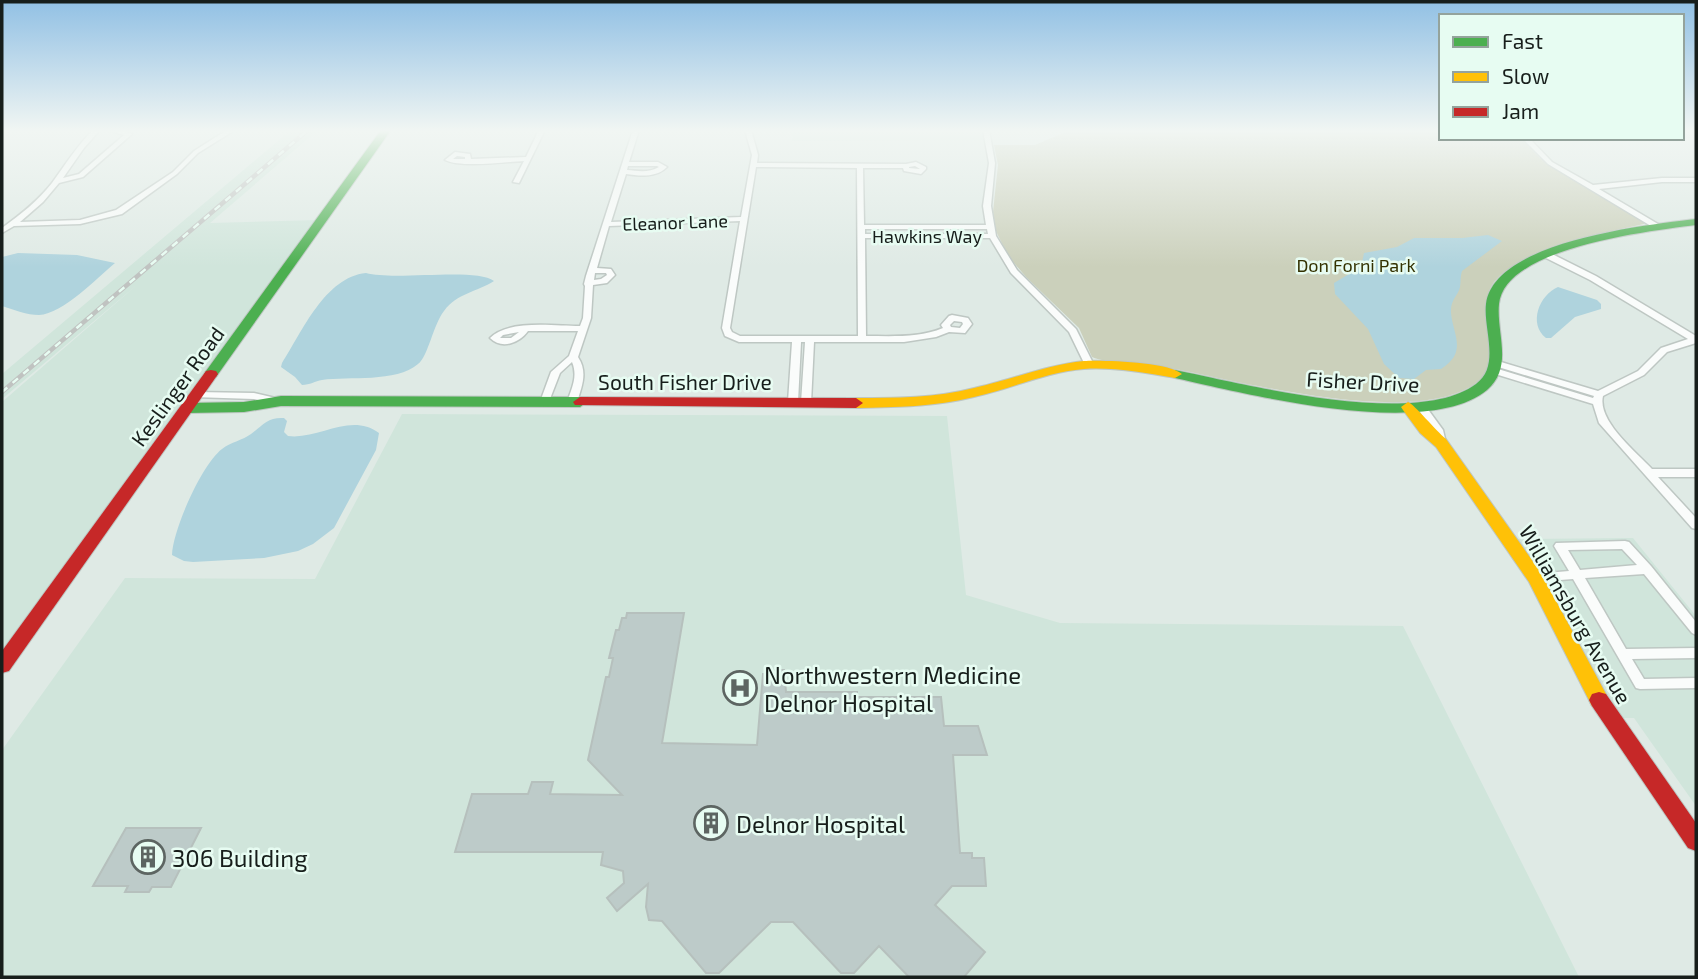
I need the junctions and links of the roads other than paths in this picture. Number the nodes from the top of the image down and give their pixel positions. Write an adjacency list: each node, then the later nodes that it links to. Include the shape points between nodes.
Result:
1 (62, 176): 12 (street)
2 (81, 176): 12 (street)
3 (171, 176): 17 (street, via 119,212 80,222)
4 (353, 176): 37 (street, Keslinger Road)
5 (520, 176): 13 (street)
6 (622, 176): 18 (street)
7 (751, 176): 15 (street)
8 (860, 176): 21 (street)
9 (992, 176): 22 (street, via 987,206)
10 (1573, 176): 14 (street)
11 (1696, 180): 14 (street)
12 (58, 181): 17 (street)
13 (517, 183)
14 (1593, 187): 19 (street)
15 (744, 219): 18 (street, Eleanor Lane); 30 (street, via 726,331 739,340)
16 (1696, 222): 19 (street)
17 (12, 224): 20 (street)
18 (606, 224): 24 (street)
19 (1659, 227): 23 (street, via 1600,238)
20 (2, 231)
21 (861, 231): 22 (street, Hawkins Way); 32 (street)
22 (991, 232): 34 (street, via 1014,271 1073,331)
23 (1545, 257): 29 (street); 35 (street, via 1518,267 1493,294)
24 (592, 270): 25 (street); 25 (street, via 611,275)
25 (588, 284): 27 (street)
26 (525, 329): 27 (street)
27 (584, 329): 33 (street)
28 (948, 329): 32 (street, via 904,340)
29 (1696, 339): 36 (street, via 1664,350 1641,373)
30 (797, 340): 31 (street); 40 (street)
31 (810, 340): 32 (street); 40 (street)
32 (862, 340)
33 (573, 357): 38 (street, via 556,372); 39 (street, via 581,372)
34 (1089, 365): 40 (street, South Fisher Drive, via 930,401); 41 (street, Fisher Drive, via 1151,369 1305,401)
35 (1496, 367): 36 (street); 41 (street, Fisher Drive, via 1474,394)
36 (1598, 398): 42 (street, via 1602,421)
37 (192, 401): 38 (street, South Fisher Drive, via 244,407 279,401); 51 (street, Keslinger Road)
38 (545, 402): 39 (street, South Fisher Drive)
39 (572, 402): 40 (street, South Fisher Drive)
40 (799, 402)
41 (1414, 406): 47 (street, Williamsburg Avenue, via 1425,430 1441,443)
42 (1650, 473): 43 (street); 44 (street)
43 (1696, 473)
44 (1696, 525)
45 (1647, 569): 46 (street); 46 (street, via 1625,545 1560,546); 48 (street)
46 (1574, 574): 47 (street); 50 (street)
47 (1535, 578): 53 (street, Williamsburg Avenue, via 1595,695)
48 (1696, 630)
49 (1696, 653): 50 (street)
50 (1622, 654): 52 (street, via 1640,684)
51 (2, 665)
52 (1696, 683)
53 (1696, 841)

